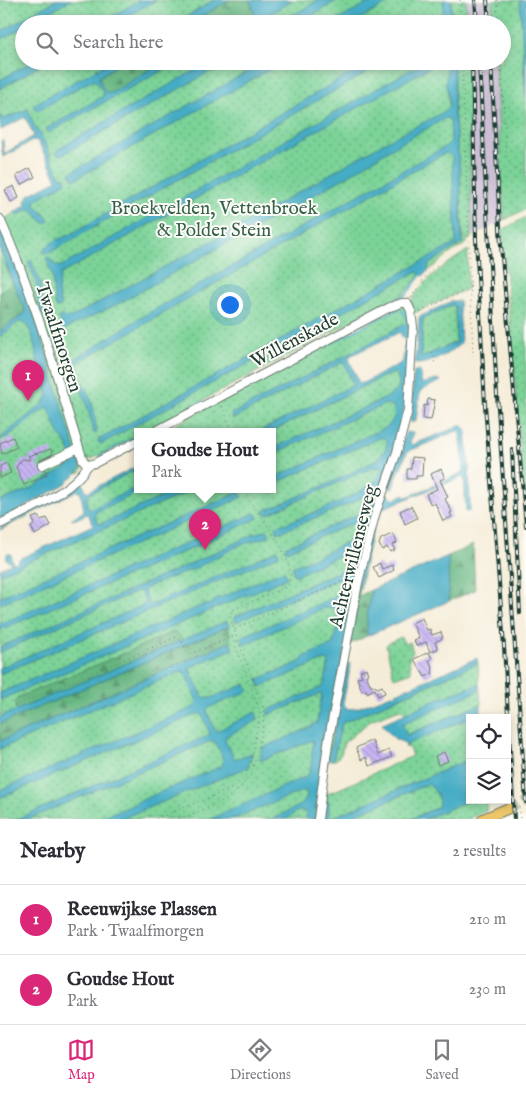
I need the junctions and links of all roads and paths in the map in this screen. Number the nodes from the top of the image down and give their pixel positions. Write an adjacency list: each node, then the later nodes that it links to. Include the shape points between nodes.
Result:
1 (460, 0): 3 (path)
2 (497, 0): 4 (path)
3 (461, 15)
4 (498, 15)
5 (462, 70): 10 (path)
6 (501, 70): 7 (path, via 506,153 514,169)
7 (526, 173)
8 (0, 219): 20 (street, Twaalfmorgen, via 28,291)
9 (437, 266): 11 (path)
10 (471, 287): 12 (path); 14 (path)
11 (407, 303): 12 (street, Achterwillenseweg); 16 (street, Willenskade, via 390,307)
12 (412, 316): 34 (street, Achterwillenseweg, via 408,410 375,515 358,583 328,742)
13 (432, 352): 15 (path)
14 (473, 356)
15 (434, 364)
16 (219, 398): 17 (street, Willenskade); 18 (path)
17 (162, 428)
18 (230, 428)
19 (134, 443): 22 (street)
20 (78, 448): 21 (street); 22 (street, Twaalfmorgen)
21 (42, 465)
22 (88, 465): 24 (street, via 76,481 63,490)
23 (245, 493): 26 (path, via 272,531 285,556 291,578 288,586 232,610 230,616)
24 (0, 524)
25 (346, 581): 26 (path)
26 (234, 630): 27 (path)
27 (236, 636): 28 (path); 33 (path, via 263,707 256,762 236,794)
28 (232, 637): 29 (path, via 192,654 177,637); 32 (path, via 260,712 252,764 244,778 232,788)
29 (0, 712)
30 (509, 808): 35 (main road)
31 (520, 812): 36 (path)
32 (156, 819)
33 (179, 819)
34 (318, 819)
35 (483, 819)
36 (520, 819)

